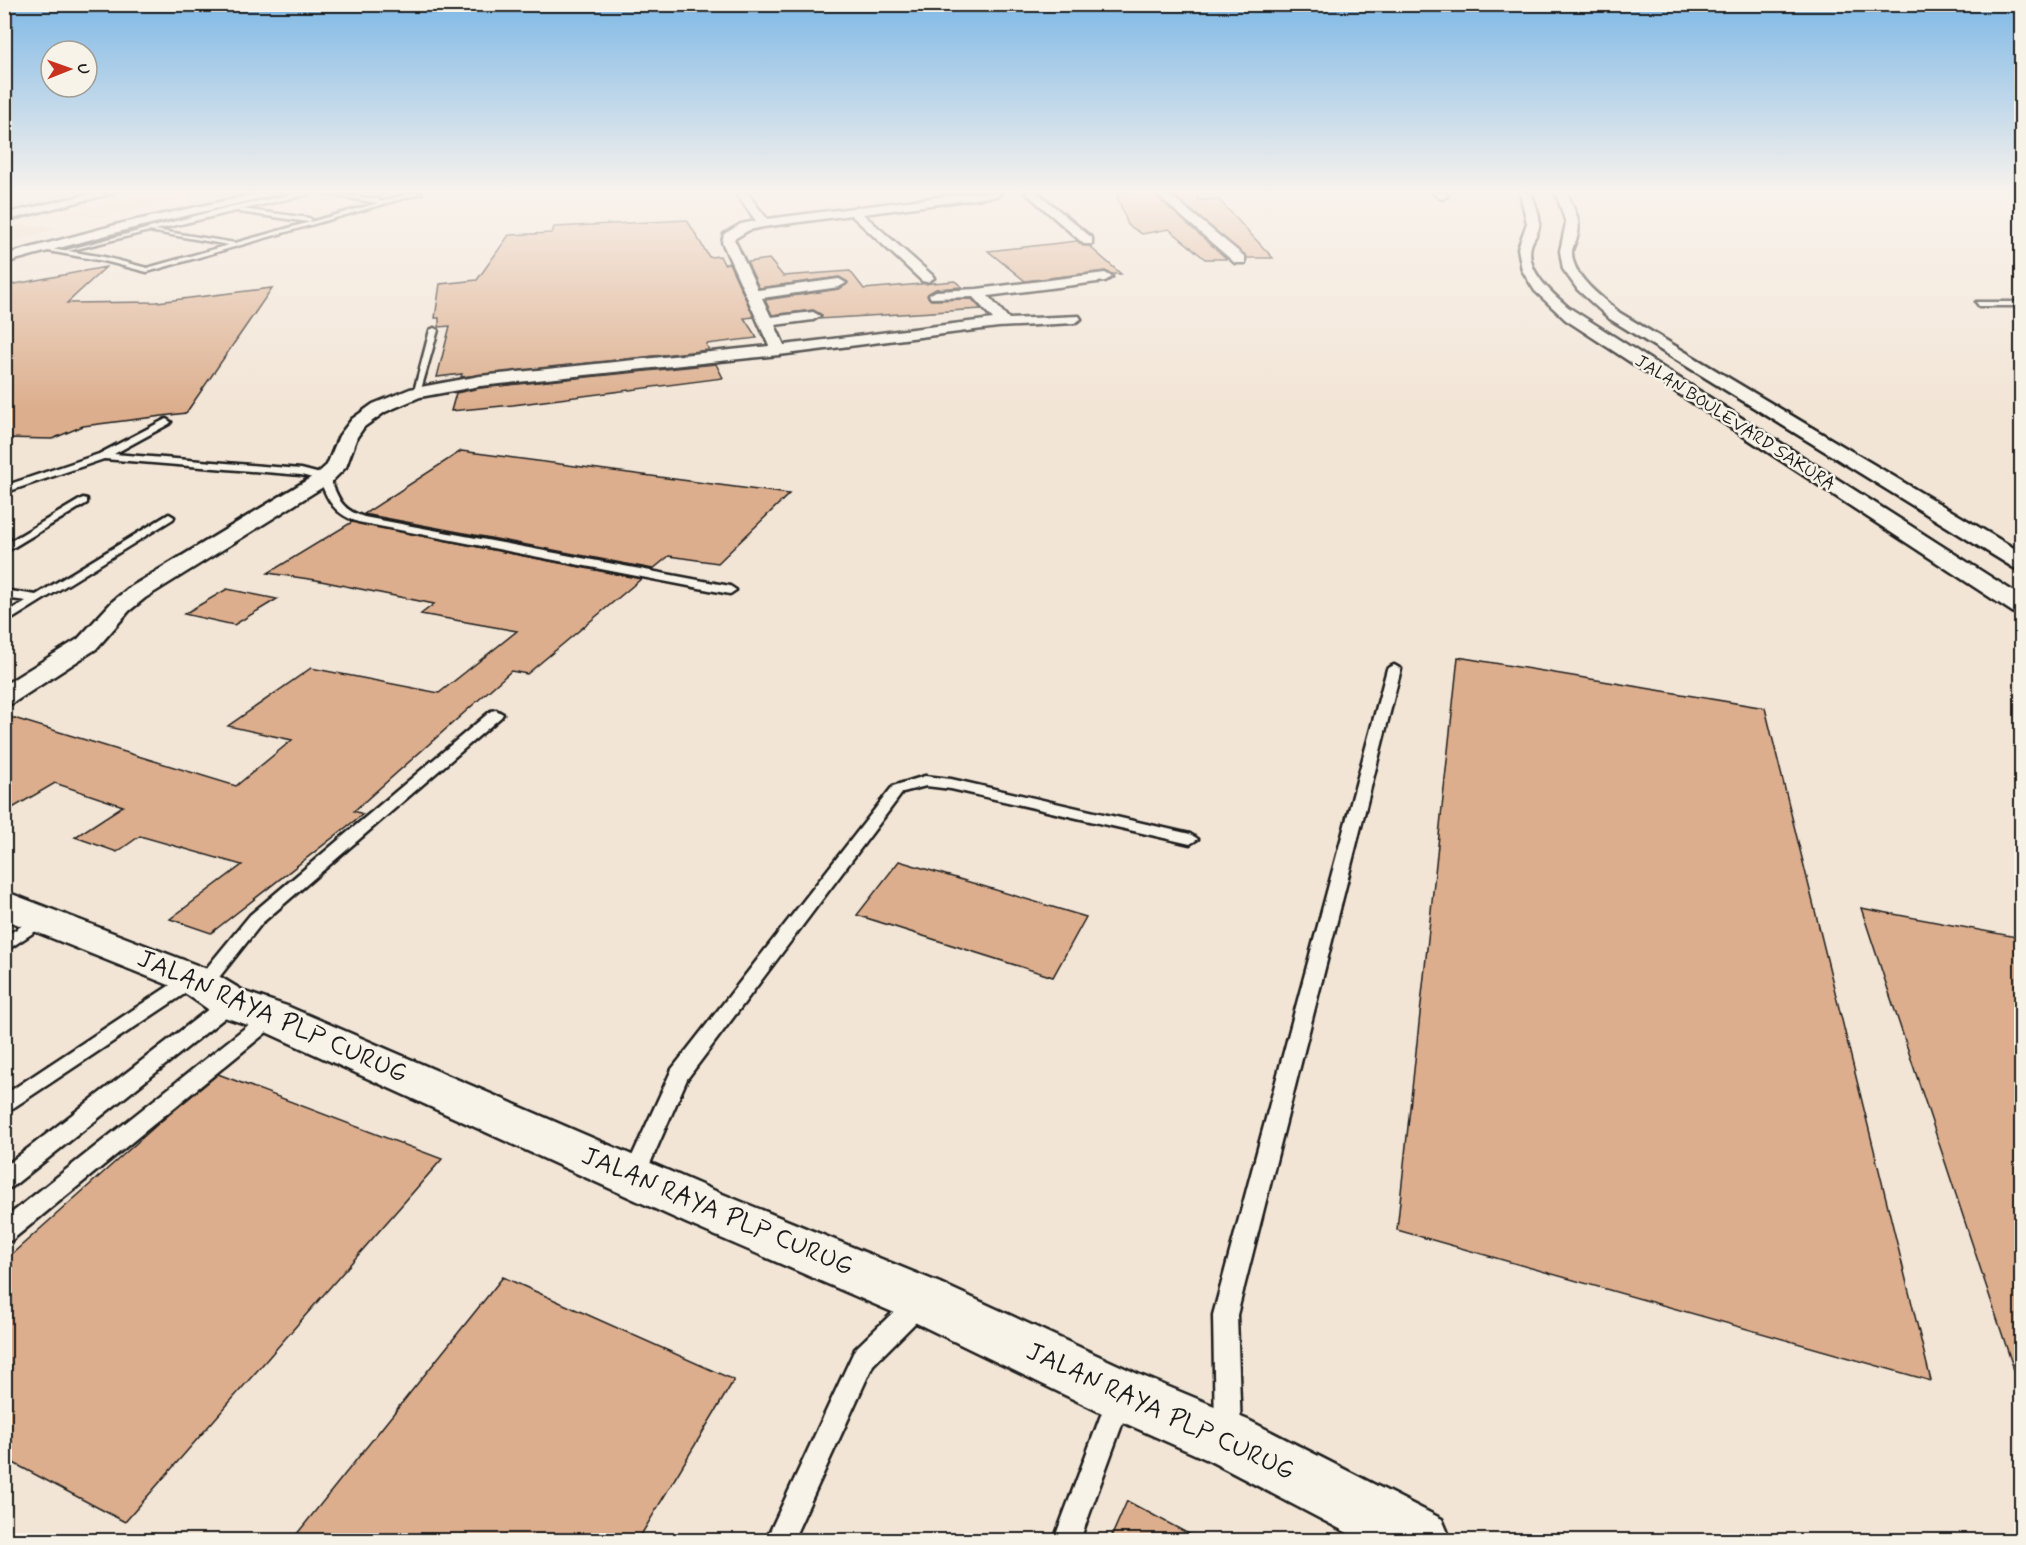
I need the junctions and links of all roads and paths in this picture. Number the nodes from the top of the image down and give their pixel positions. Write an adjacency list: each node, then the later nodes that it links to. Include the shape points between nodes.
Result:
1 (128, 265): 2 (lane, via 147,270)
2 (163, 265)
3 (740, 265): 14 (street)
4 (913, 265): 9 (street)
5 (1527, 265): 35 (street, JALAN BOULEVARD SAKURA, via 1545,294 1571,317)
6 (1569, 265): 34 (street, JALAN BOULEVARD SAKURA, via 1590,295 1615,316)
7 (1073, 268): 10 (street)
8 (1105, 277): 10 (street)
9 (927, 278)
10 (1086, 279): 12 (street); 13 (street)
11 (839, 283): 14 (street)
12 (977, 293): 15 (street); 23 (street, via 1004,320)
13 (1105, 294)
14 (753, 295): 22 (street)
15 (936, 295)
16 (2004, 303): 17 (lane); 18 (lane); 19 (lane)
17 (1979, 304)
18 (2022, 304)
19 (2022, 312)
20 (813, 316): 22 (street)
21 (1074, 319): 23 (street)
22 (765, 322): 25 (street)
23 (1003, 324): 25 (street)
24 (434, 330): 26 (lane)
25 (779, 350): 26 (street, via 480,381)
26 (416, 393): 29 (street, via 379,408 358,423 336,466)
27 (166, 422): 28 (lane)
28 (103, 456): 29 (lane, via 272,469); 30 (lane)
29 (324, 478): 36 (lane, via 336,509 362,520); 42 (street, via 137,593 87,644)
30 (4, 490)
31 (83, 501): 33 (lane)
32 (169, 517): 38 (lane)
33 (4, 550)
34 (2020, 562): 35 (street)
35 (1954, 565): 39 (street, JALAN BOULEVARD SAKURA)
36 (730, 590)
37 (4, 594): 38 (lane)
38 (39, 599): 40 (lane)
39 (2022, 608)
40 (4, 620)
41 (1394, 669): 53 (lane, via 1225,1315)
42 (4, 697)
43 (496, 714): 46 (lane, via 256,919)
44 (1190, 838): 48 (lane, via 951,784 925,781 898,789 679,1075)
45 (17, 923): 46 (main road, JALAN RAYA PLP CURUG)
46 (225, 996): 47 (lane); 48 (main road, JALAN RAYA PLP CURUG); 49 (lane); 50 (lane)
47 (4, 1106)
48 (634, 1176): 51 (main road, JALAN RAYA PLP CURUG)
49 (4, 1180)
50 (4, 1233)
51 (922, 1300): 52 (main road, JALAN RAYA PLP CURUG); 54 (lane, via 864,1357)
52 (1121, 1394): 53 (main road, JALAN RAYA PLP CURUG); 55 (lane)
53 (1228, 1440): 56 (main road, JALAN RAYA PLP CURUG)
54 (779, 1540)
55 (1067, 1540)
56 (1421, 1540)

